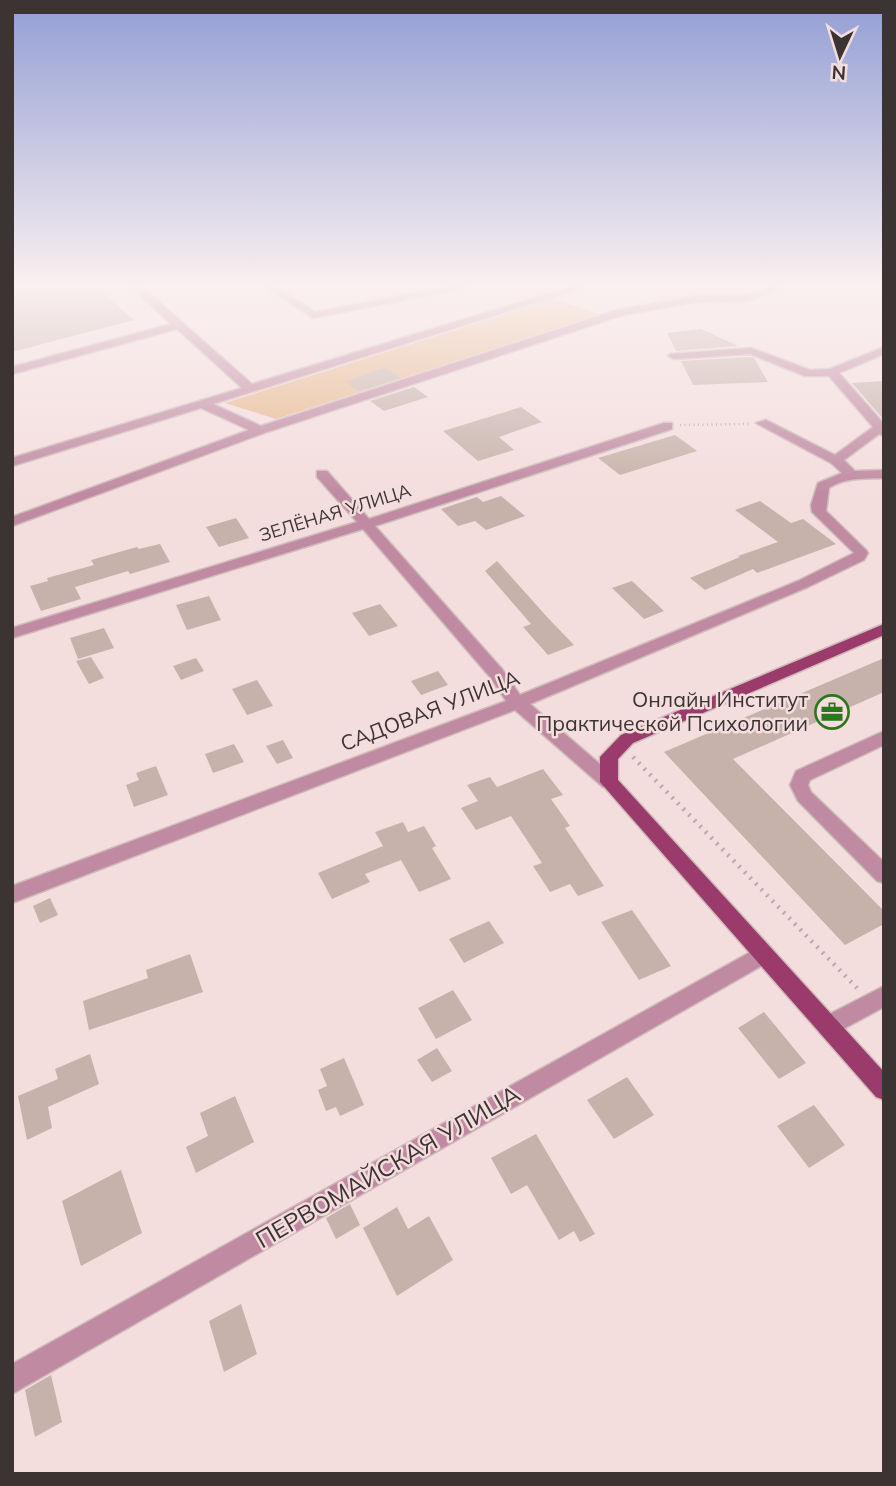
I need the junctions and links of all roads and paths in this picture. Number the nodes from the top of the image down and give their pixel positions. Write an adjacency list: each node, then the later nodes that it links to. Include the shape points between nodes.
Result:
1 (72, 354): 9 (street)
2 (212, 354): 11 (street)
3 (359, 354): 11 (street)
4 (491, 354): 15 (street)
5 (699, 354): 8 (street)
6 (759, 354): 10 (street, via 809,374)
7 (874, 354): 10 (street)
8 (674, 356)
9 (12, 371)
10 (832, 372): 16 (street)
11 (249, 388): 12 (street)
12 (201, 403): 15 (street); 18 (street)
13 (762, 424): 14 (path); 17 (street)
14 (668, 426): 23 (street, ЗЕЛЁНАЯ УЛИЦА)
15 (260, 430): 22 (street)
16 (882, 430): 17 (street)
17 (836, 460): 21 (street)
18 (12, 462)
19 (322, 474): 23 (street)
20 (884, 474): 21 (street)
21 (852, 476): 26 (street, САДОВАЯ УЛИЦА, via 826,483 818,505 823,519 858,549 859,557)
22 (12, 522)
23 (366, 524): 25 (street, ЗЕЛЁНАЯ УЛИЦА); 26 (street)
24 (884, 629): 29 (main road, via 627,739 609,757)
25 (12, 633)
26 (517, 703): 29 (street); 31 (street, САДОВАЯ УЛИЦА)
27 (884, 737): 30 (street, via 802,776 799,785 804,796)
28 (629, 753): 33 (path)
29 (610, 782): 32 (main road)
30 (884, 875)
31 (12, 895)
32 (763, 954): 34 (main road); 36 (street, ПЕРВОМАЙСКАЯ УЛИЦА)
33 (877, 1000): 34 (street)
34 (828, 1026): 35 (main road)
35 (884, 1089)
36 (12, 1380)

